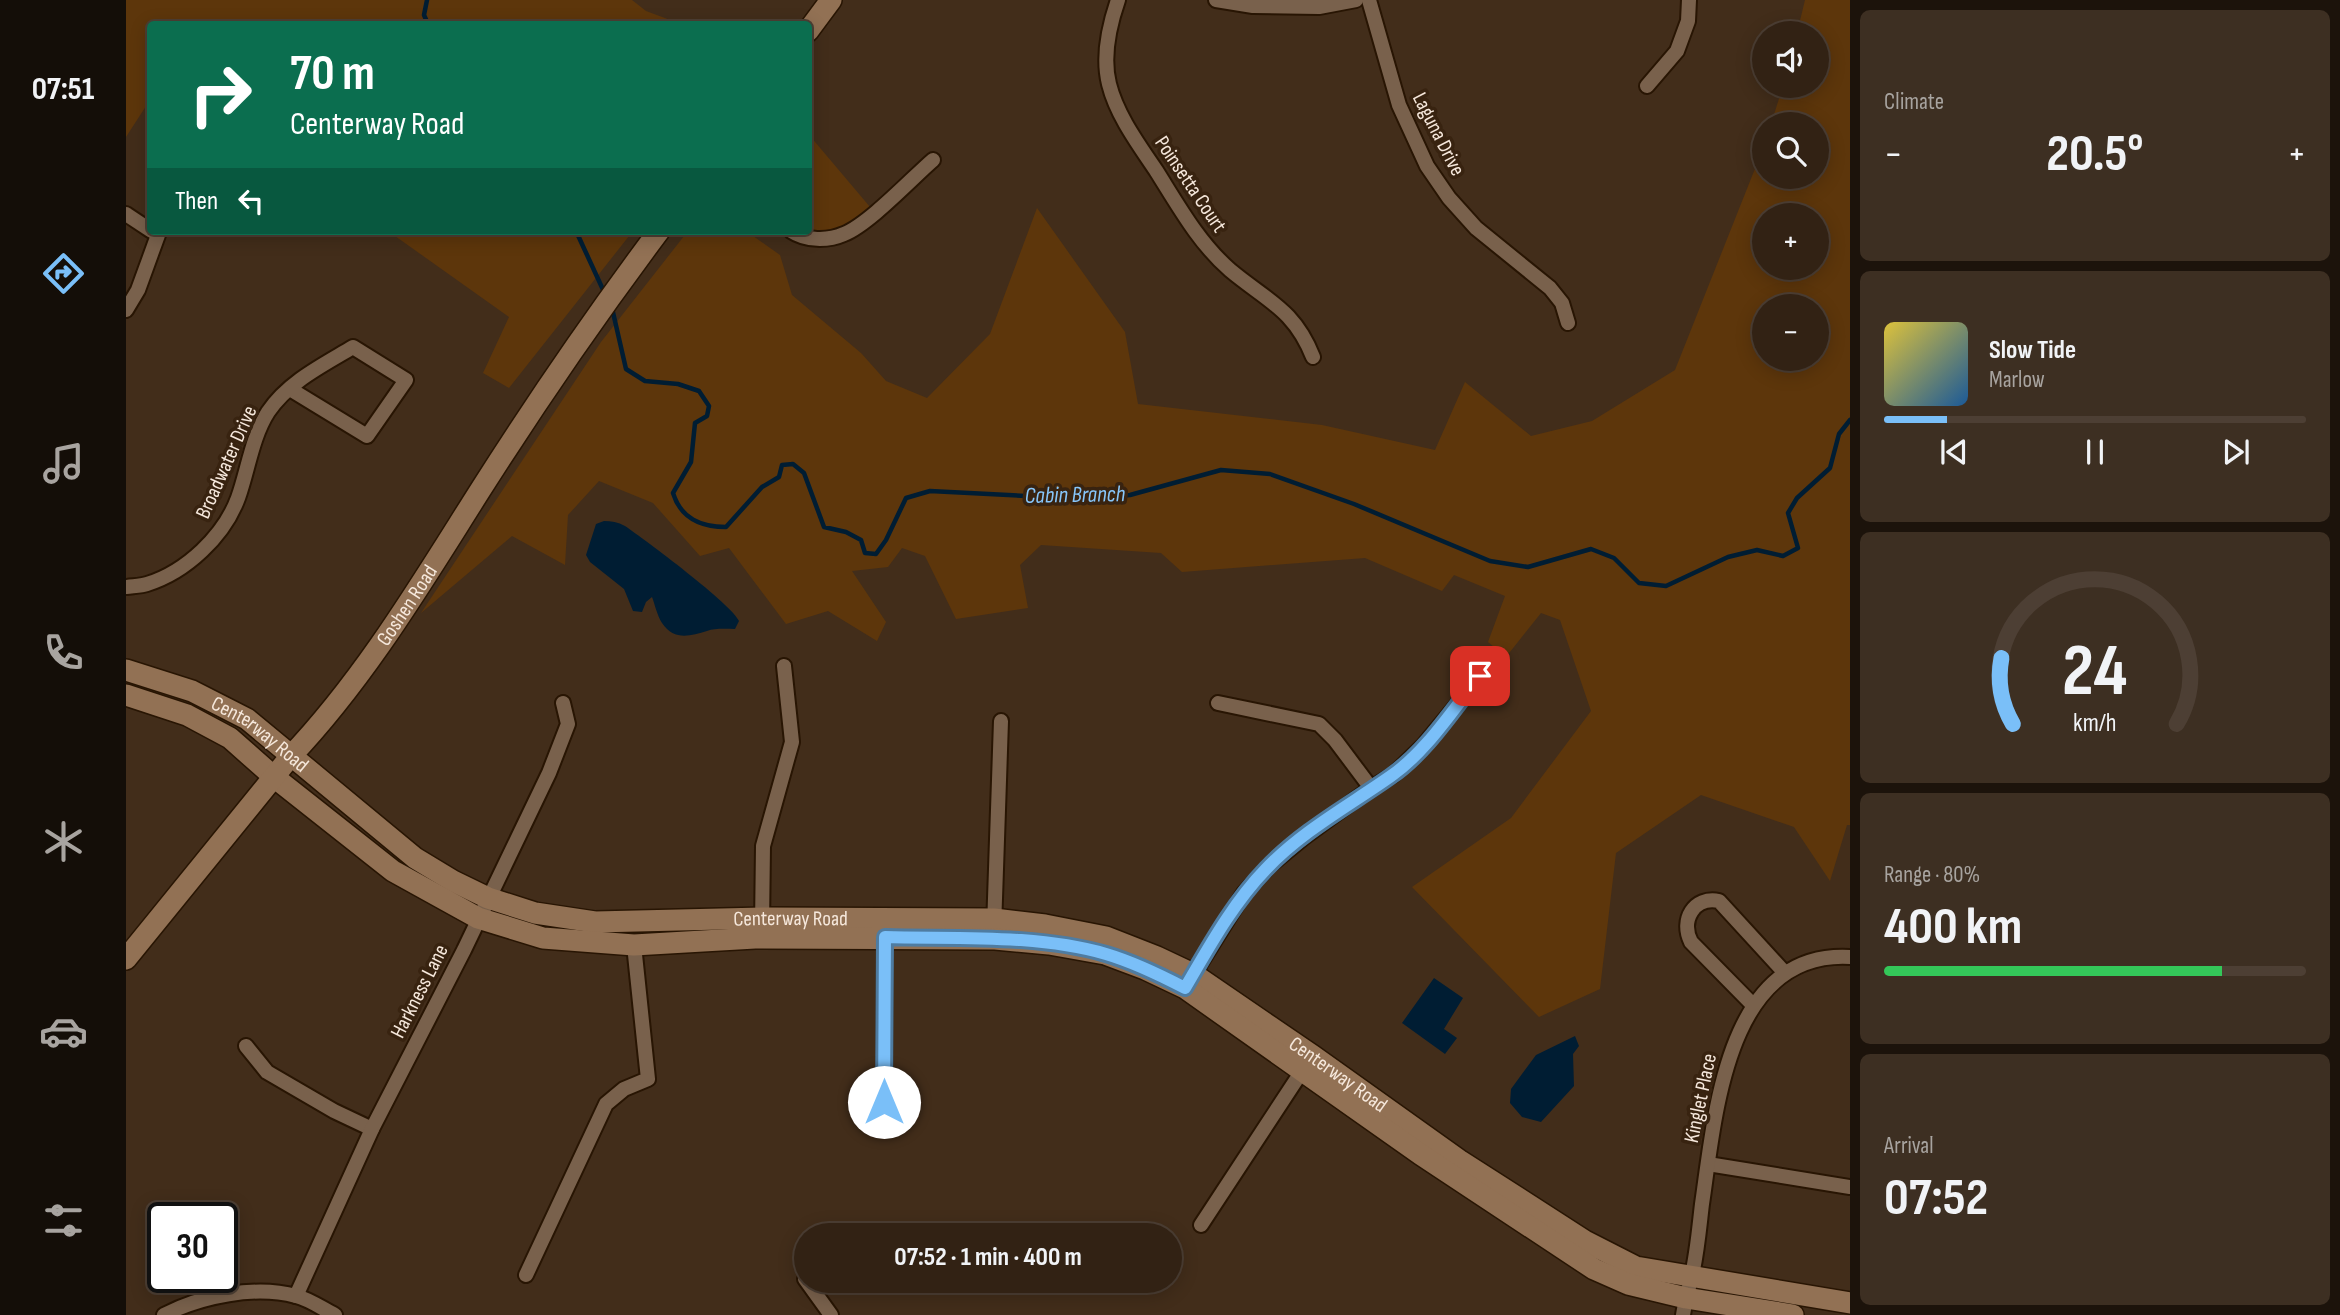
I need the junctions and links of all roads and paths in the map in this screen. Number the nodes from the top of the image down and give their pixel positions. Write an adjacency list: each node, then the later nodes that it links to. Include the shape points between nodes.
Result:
1 (831, 0): 7 (street)
2 (1118, 0): 17 (street, Poinsetta Court, via 1106,49 1109,83 1125,123 1200,239 1229,269 1289,316)
3 (1216, 0): 4 (street, via 1252,6 1319,7)
4 (1356, 0)
5 (1369, 0): 16 (street, Laguna Drive, via 1398,105 1427,166 1476,229 1550,288 1562,303)
6 (1689, 0): 8 (street, via 1688,21 1677,51)
7 (812, 26)
8 (1647, 86)
9 (933, 160): 14 (street, via 845,234 823,240)
10 (126, 214): 11 (street)
11 (147, 227)
12 (158, 235): 15 (street)
13 (656, 235): 27 (street, Goshen Road, via 519,430 384,641)
14 (797, 235)
15 (126, 310)
16 (1568, 323)
17 (1313, 357)
18 (290, 389): 18 (street, Broadwater Drive, via 352,347 406,380 367,436); 19 (street, Broadwater Drive, via 268,412 237,499 218,535 165,576)
19 (126, 587)
20 (784, 666): 32 (street, via 792,742 763,846)
21 (126, 670): 27 (street, Centerway Road, via 192,691 247,719)
22 (1480, 676): 29 (street, via 1423,746 1393,775)
23 (126, 695): 28 (street, Centerway Road, via 176,711 230,738)
24 (563, 703): 30 (street, Harkness Lane, via 568,724 558,752)
25 (1218, 703): 29 (street, via 1320,724)
26 (1001, 720): 33 (street)
27 (290, 757): 28 (street, Goshen Road); 30 (street, Centerway Road, via 415,858)
28 (274, 777): 31 (street, Centerway Road, via 393,871); 37 (street, Goshen Road)
29 (1371, 788): 39 (street, via 1303,838 1244,892)
30 (488, 898): 31 (street, Harkness Lane); 32 (street, Centerway Road, via 535,913 595,922)
31 (478, 918): 35 (street, Centerway Road, via 543,938); 44 (street, Harkness Lane)
32 (762, 928): 33 (street, Centerway Road); 34 (street, Centerway Road); 35 (street, Centerway Road)
33 (993, 929): 34 (street, Centerway Road); 39 (street, Centerway Road, via 1105,954)
34 (885, 937): 43 (street)
35 (634, 945): 48 (street, via 648,1079 624,1089 606,1104)
36 (1850, 957): 38 (street, Kinglet Place, via 1809,961)
37 (126, 959)
38 (1785, 974): 40 (street, Kinglet Place); 40 (street, via 1719,901 1710,899 1698,905 1686,920 1686,933)
39 (1189, 981): 42 (street, Centerway Road)
40 (1753, 1005): 45 (street, Kinglet Place, via 1728,1057)
41 (246, 1046): 44 (street, via 267,1072)
42 (1308, 1063): 47 (street); 51 (street, Centerway Road, via 1420,1154 1594,1269 1628,1284)
43 (884, 1127)
44 (372, 1129): 50 (street, Harkness Lane)
45 (1708, 1164): 46 (street); 51 (street, Kinglet Place)
46 (1850, 1187)
47 (1201, 1225)
48 (526, 1275)
49 (815, 1293): 55 (street)
50 (296, 1296): 53 (street, via 250,1292 206,1298); 54 (street)
51 (1687, 1297): 52 (street, Centerway Road); 56 (street, Centerway Road)
52 (1850, 1303)
53 (164, 1315)
54 (335, 1315)
55 (831, 1315)
56 (1793, 1315)

